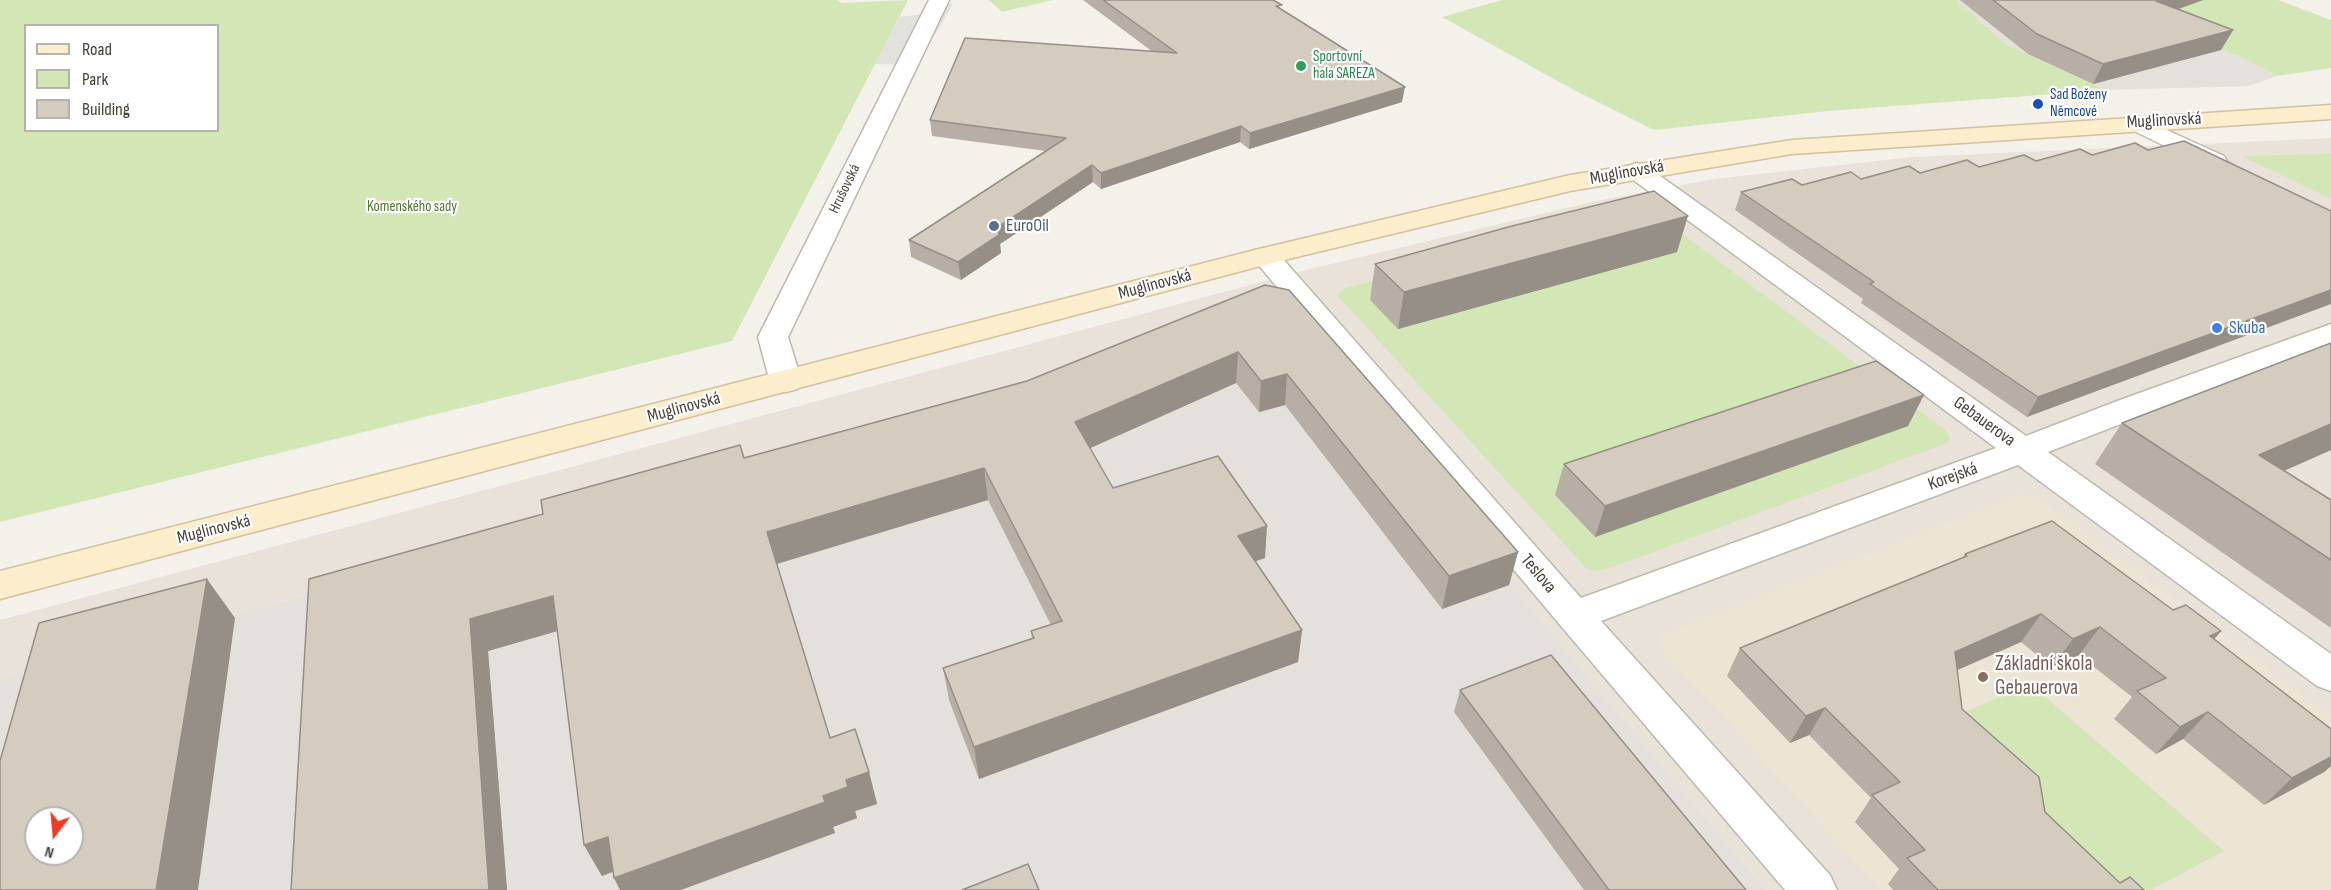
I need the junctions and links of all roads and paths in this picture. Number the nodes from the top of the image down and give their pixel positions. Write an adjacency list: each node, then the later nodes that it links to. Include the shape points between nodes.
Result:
1 (939, 0): 8 (street, Hrušovská, via 773,337)
2 (2331, 112): 3 (main road, Muglinovská)
3 (2136, 123): 4 (main road, Muglinovská, via 1792,147); 5 (street)
4 (1637, 171): 6 (main road, Muglinovská, via 1570,183); 9 (street, Gebauerova)
5 (2236, 172)
6 (1265, 256): 8 (main road, Muglinovská); 11 (street, Teslova)
7 (2331, 333): 9 (street, Korejská)
8 (786, 382): 10 (main road, Muglinovská)
9 (2024, 450): 11 (street, Korejská); 12 (street, Gebauerova)
10 (0, 585)
11 (1574, 616): 13 (street, Teslova)
12 (2331, 675)
13 (1814, 890)

